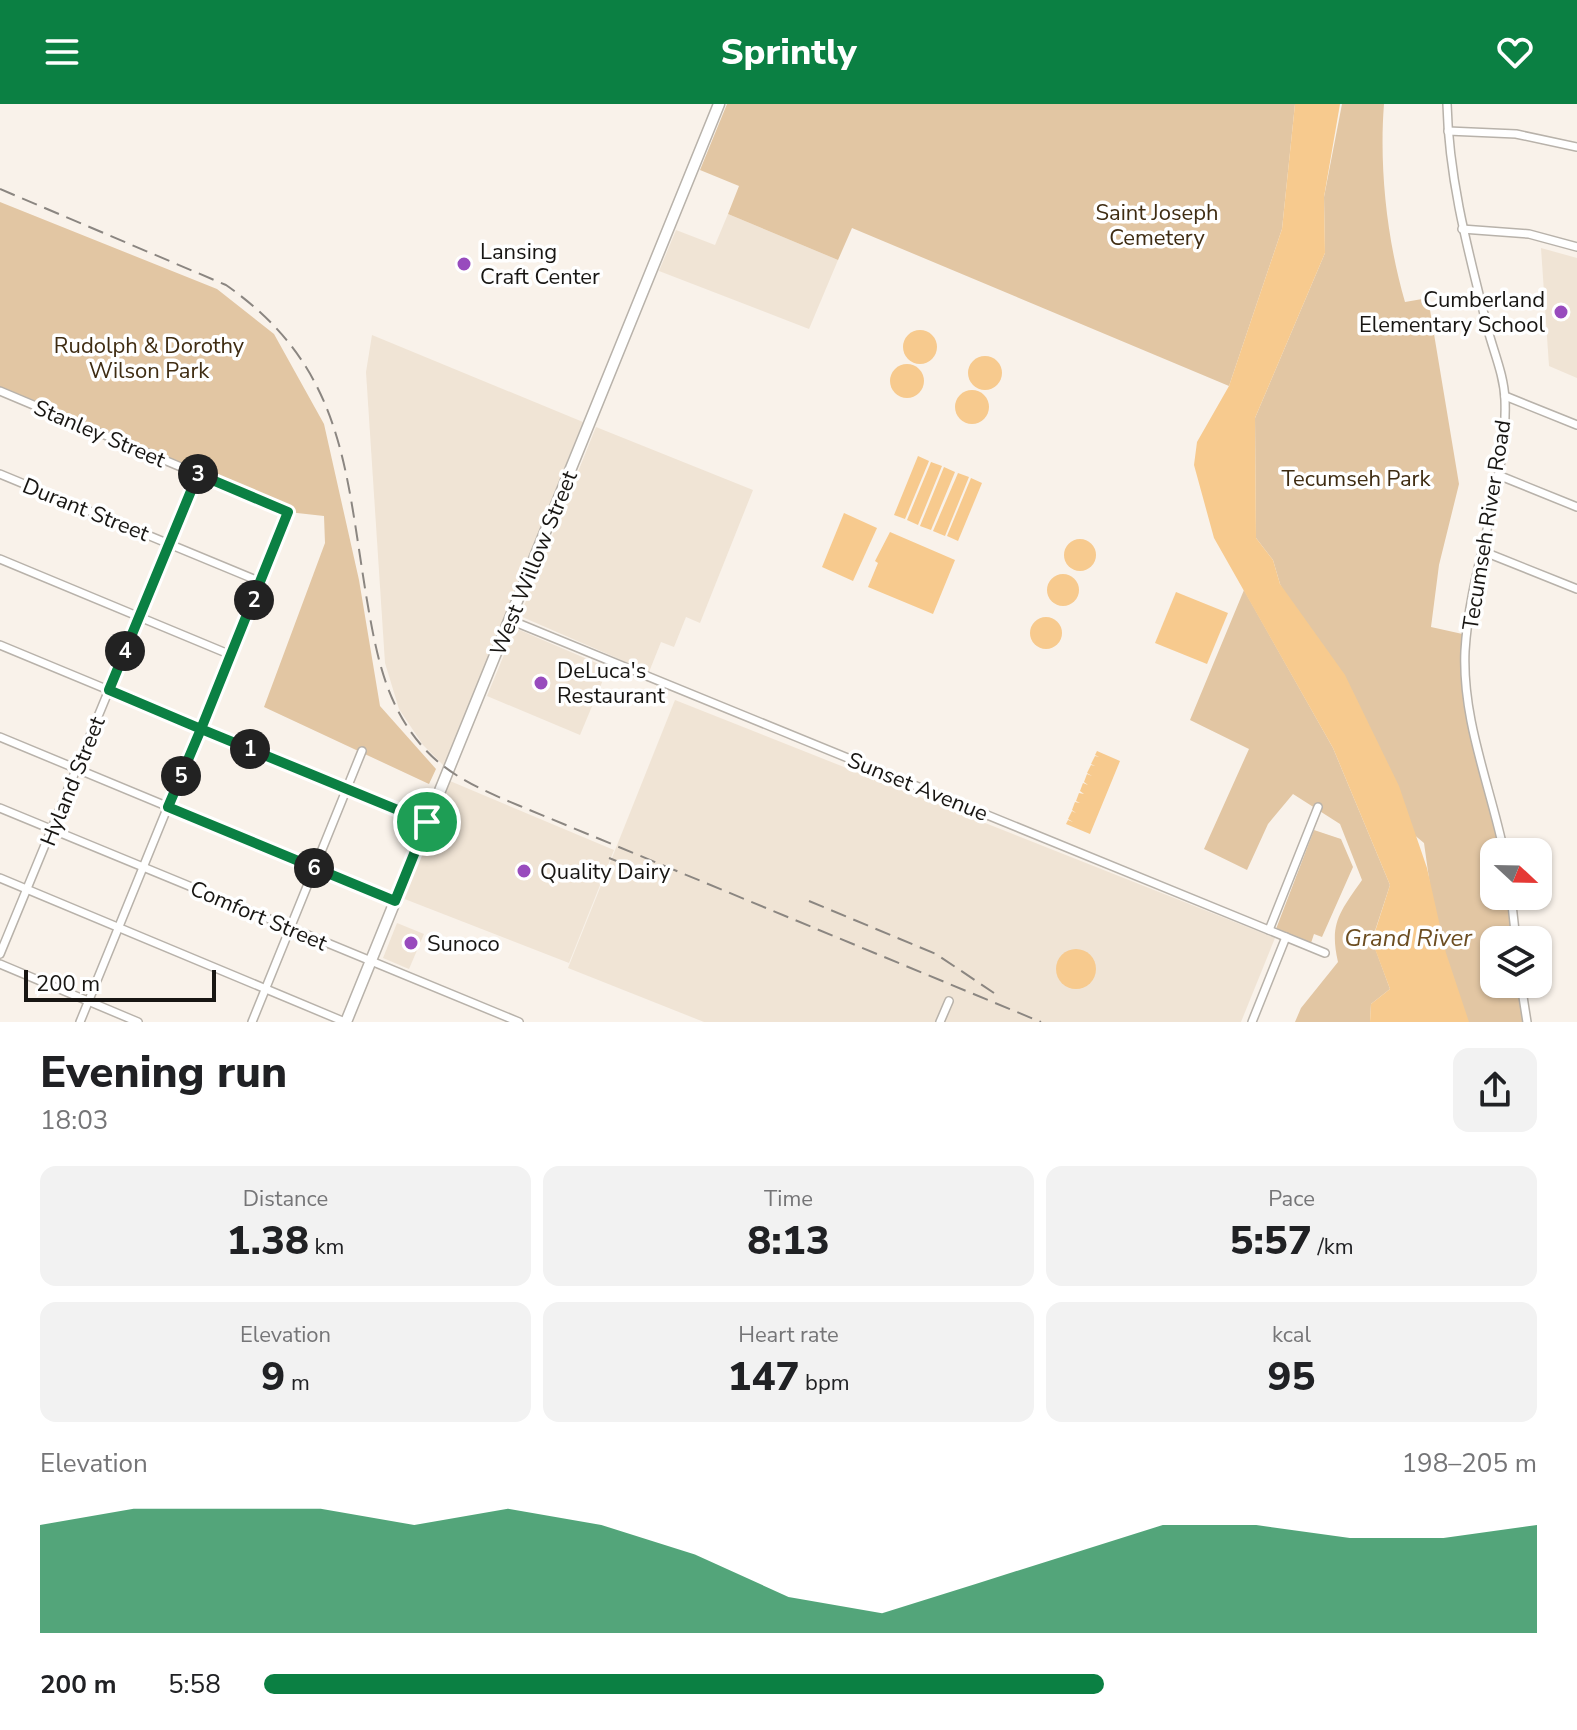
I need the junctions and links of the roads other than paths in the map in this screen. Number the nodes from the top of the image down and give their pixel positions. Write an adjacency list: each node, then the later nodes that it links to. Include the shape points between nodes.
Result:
1 (719, 104): 20 (street, West Willow Street)
2 (1447, 104): 3 (street, Tecumseh River Road)
3 (1448, 131): 4 (street, via 1516,134); 5 (street, Tecumseh River Road)
4 (1577, 147)
5 (1462, 229): 6 (street, via 1529,234); 8 (street, Tecumseh River Road)
6 (1577, 247)
7 (0, 391): 11 (street, Stanley Street)
8 (1505, 396): 9 (street); 12 (street, Tecumseh River Road)
9 (1577, 425)
10 (0, 474): 14 (street, Durant Street)
11 (198, 474): 14 (street, Hyland Street); 17 (street, Stanley Street, via 288,512)
12 (1498, 475): 13 (street); 15 (street, Tecumseh River Road)
13 (1577, 507)
14 (169, 544): 17 (street, Durant Street); 19 (street, Hyland Street)
15 (1482, 551): 18 (street); 34 (street, Tecumseh River Road, via 1467,635 1466,695)
16 (0, 559): 19 (street)
17 (261, 582): 22 (street)
18 (1577, 589)
19 (139, 617): 22 (street); 23 (street, Hyland Street)
20 (510, 620): 32 (street, West Willow Street); 42 (street, Sunset Avenue)
21 (0, 645): 23 (street)
22 (231, 655): 24 (street)
23 (109, 690): 24 (street); 27 (street, Hyland Street)
24 (201, 729): 28 (street); 29 (street)
25 (0, 737): 27 (street)
26 (362, 751): 28 (street)
27 (76, 769): 29 (street); 33 (street, Hyland Street)
28 (347, 789): 32 (street); 36 (street)
29 (168, 807): 35 (street); 36 (street)
30 (1318, 807): 42 (street)
31 (0, 808): 33 (street, Comfort Street)
32 (427, 822): 39 (street, West Willow Street)
33 (52, 829): 35 (street, Comfort Street); 38 (street, Hyland Street)
34 (1501, 838)
35 (144, 867): 40 (street); 41 (street, Comfort Street)
36 (315, 868): 39 (street); 41 (street)
37 (0, 878): 38 (street)
38 (27, 890): 40 (street); 45 (street, Hyland Street)
39 (395, 901): 46 (street, West Willow Street)
40 (118, 928): 48 (street); 50 (street)
41 (290, 928): 46 (street, Comfort Street); 48 (street)
42 (1269, 930): 43 (street, Sunset Avenue)
43 (1286, 937): 44 (street, Sunset Avenue); 58 (street)
44 (1325, 953)
45 (0, 954)
46 (371, 961): 55 (street, West Willow Street); 56 (street, Comfort Street)
47 (0, 964): 50 (street)
48 (266, 988): 54 (street); 55 (street)
49 (1523, 998): 59 (street)
50 (88, 1001): 52 (street); 53 (street)
51 (949, 1001): 57 (street)
52 (80, 1022)
53 (138, 1022)
54 (252, 1022)
55 (346, 1022)
56 (519, 1022)
57 (940, 1022)
58 (1252, 1022)
59 (1527, 1022)

